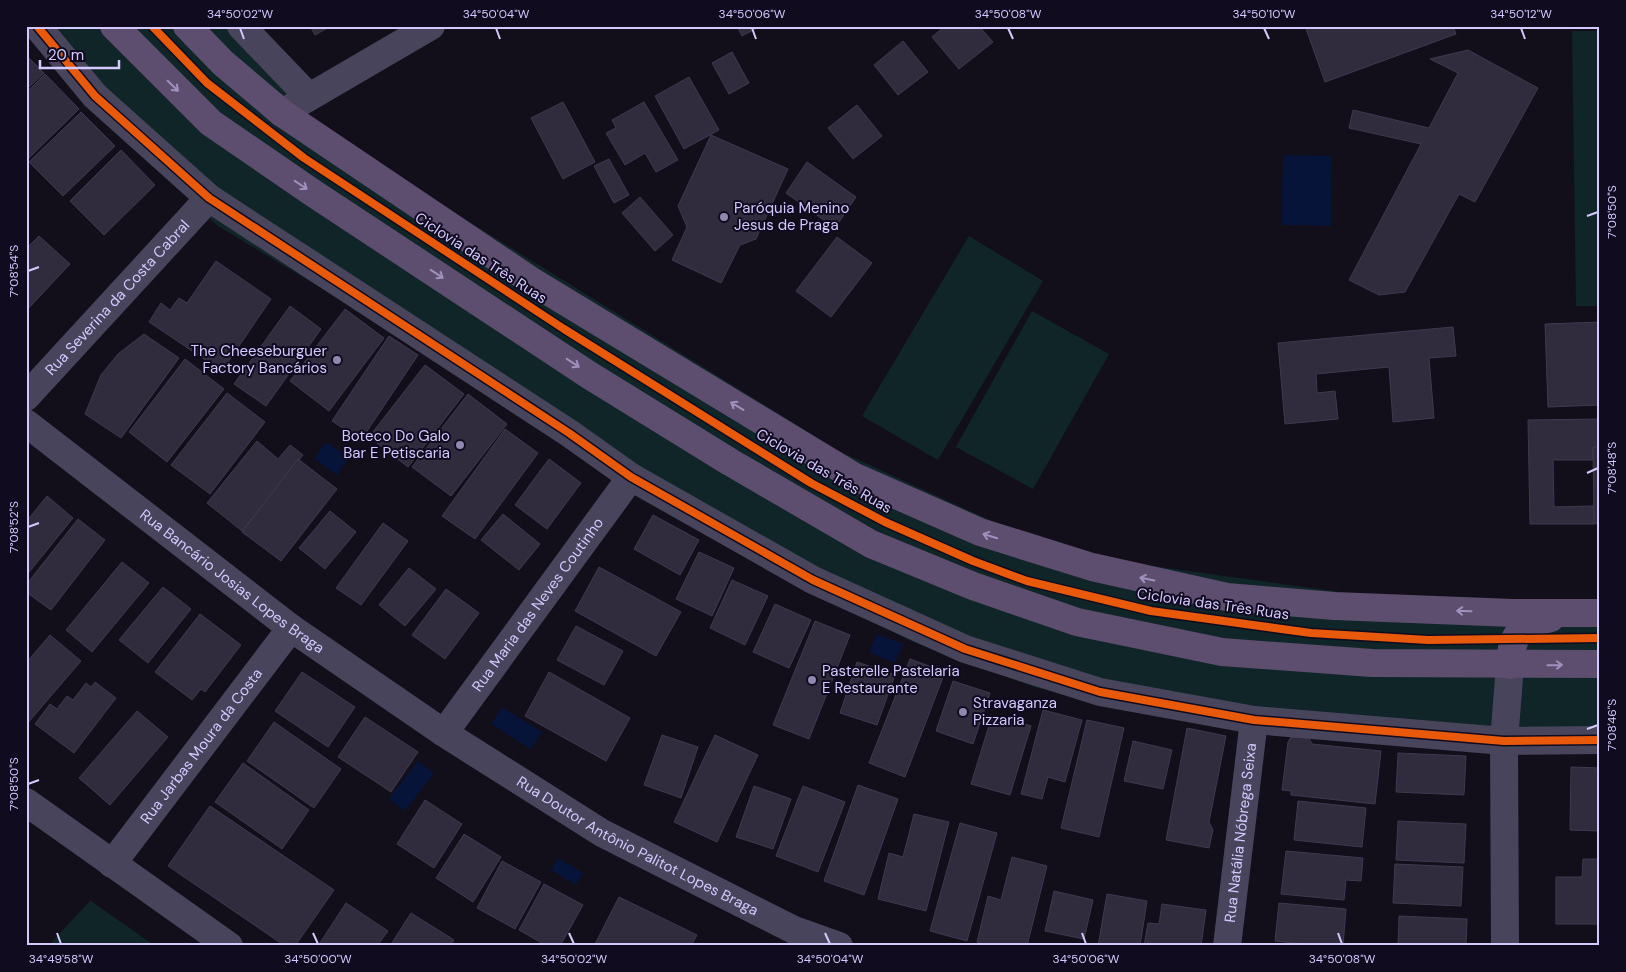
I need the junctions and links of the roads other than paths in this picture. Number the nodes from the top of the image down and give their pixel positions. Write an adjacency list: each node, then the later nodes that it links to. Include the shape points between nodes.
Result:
1 (37, 26): 8 (street, via 95,96)
2 (114, 26): 16 (main road, one-way to 16, via 211,123 313,193 589,374 730,462 871,544 973,586 1077,622 1222,652 1372,663)
3 (187, 26): 7 (main road, via 223,63)
4 (241, 26): 6 (street)
5 (431, 26): 6 (street)
6 (309, 96): 7 (street)
7 (282, 112): 12 (main road, one-way to 7, via 1334,606 1227,597 1092,567 980,532 853,476 761,421 534,282)
8 (209, 198): 9 (street, Rua Severina da Costa Cabral); 11 (street)
9 (26, 397)
10 (26, 423): 14 (street, Rua Bancário Josias Lopes Braga)
11 (631, 477): 17 (street, via 813,580 965,649 1100,692); 18 (street, Rua Maria das Neves Coutinho)
12 (1568, 613): 13 (main road); 16 (main road, via 1536,622 1520,631 1511,646)
13 (1600, 613)
14 (291, 628): 18 (street, Rua Bancário Josias Lopes Braga); 22 (street, Rua Jarbas Moura da Costa)
15 (1600, 664): 16 (main road, one-way to 15)
16 (1510, 665): 20 (street)
17 (1254, 720): 20 (street); 25 (street, Rua Natália Nóbrega Seixa)
18 (444, 733): 24 (street, Rua Doutor Antônio Palitot Lopes Braga, via 602,833 794,930)
19 (1600, 740): 20 (street)
20 (1504, 741): 26 (street)
21 (26, 802): 22 (street)
22 (112, 864): 23 (street)
23 (229, 946)
24 (839, 946)
25 (1227, 946)
26 (1505, 946)

